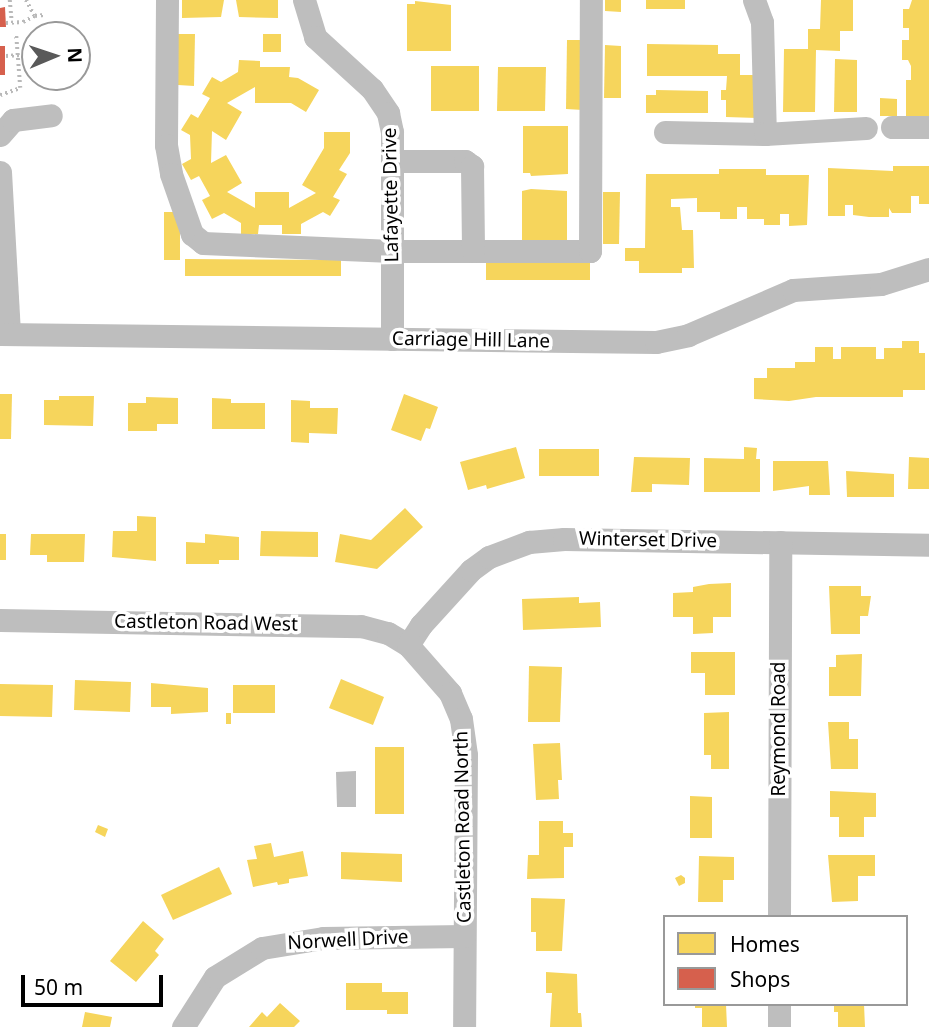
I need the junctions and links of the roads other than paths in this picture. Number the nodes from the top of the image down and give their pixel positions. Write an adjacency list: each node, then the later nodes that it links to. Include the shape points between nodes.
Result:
1 (167, 0): 14 (street, via 166,145 192,234 203,243)
2 (304, 0): 12 (street, Lafayette Drive, via 315,37 382,101 392,132)
3 (591, 0): 15 (street, via 590,251)
4 (754, 0): 10 (street, via 762,22)
5 (51, 115): 11 (street, via 13,120)
6 (892, 127): 7 (street)
7 (929, 127)
8 (866, 128): 10 (street)
9 (665, 132): 10 (street)
10 (765, 134)
11 (0, 135)
12 (392, 161): 14 (street, Lafayette Drive); 15 (street, via 465,161 472,166)
13 (0, 172): 17 (street)
14 (392, 251): 15 (street); 18 (street, Lafayette Drive)
15 (473, 251)
16 (928, 271): 18 (street, Carriage Hill Lane, via 881,284 793,290 688,335 656,342)
17 (4, 334): 18 (street, Carriage Hill Lane)
18 (392, 339)
19 (780, 542): 20 (street, Winterset Drive); 22 (street, Winterset Drive, via 564,539 510,547 489,556 455,585); 23 (street, Reymond Road)
20 (929, 545)
21 (0, 620): 22 (street, Castleton Road West, via 361,626 388,633)
22 (408, 645): 24 (street, Castleton Road North, via 450,693 461,719 466,755)
23 (779, 915)
24 (464, 936): 26 (street, Norwell Drive, via 323,938 262,948 215,977); 27 (street, Castleton Road North)
25 (779, 1006): 28 (street)
26 (183, 1027)
27 (464, 1027)
28 (779, 1027)

